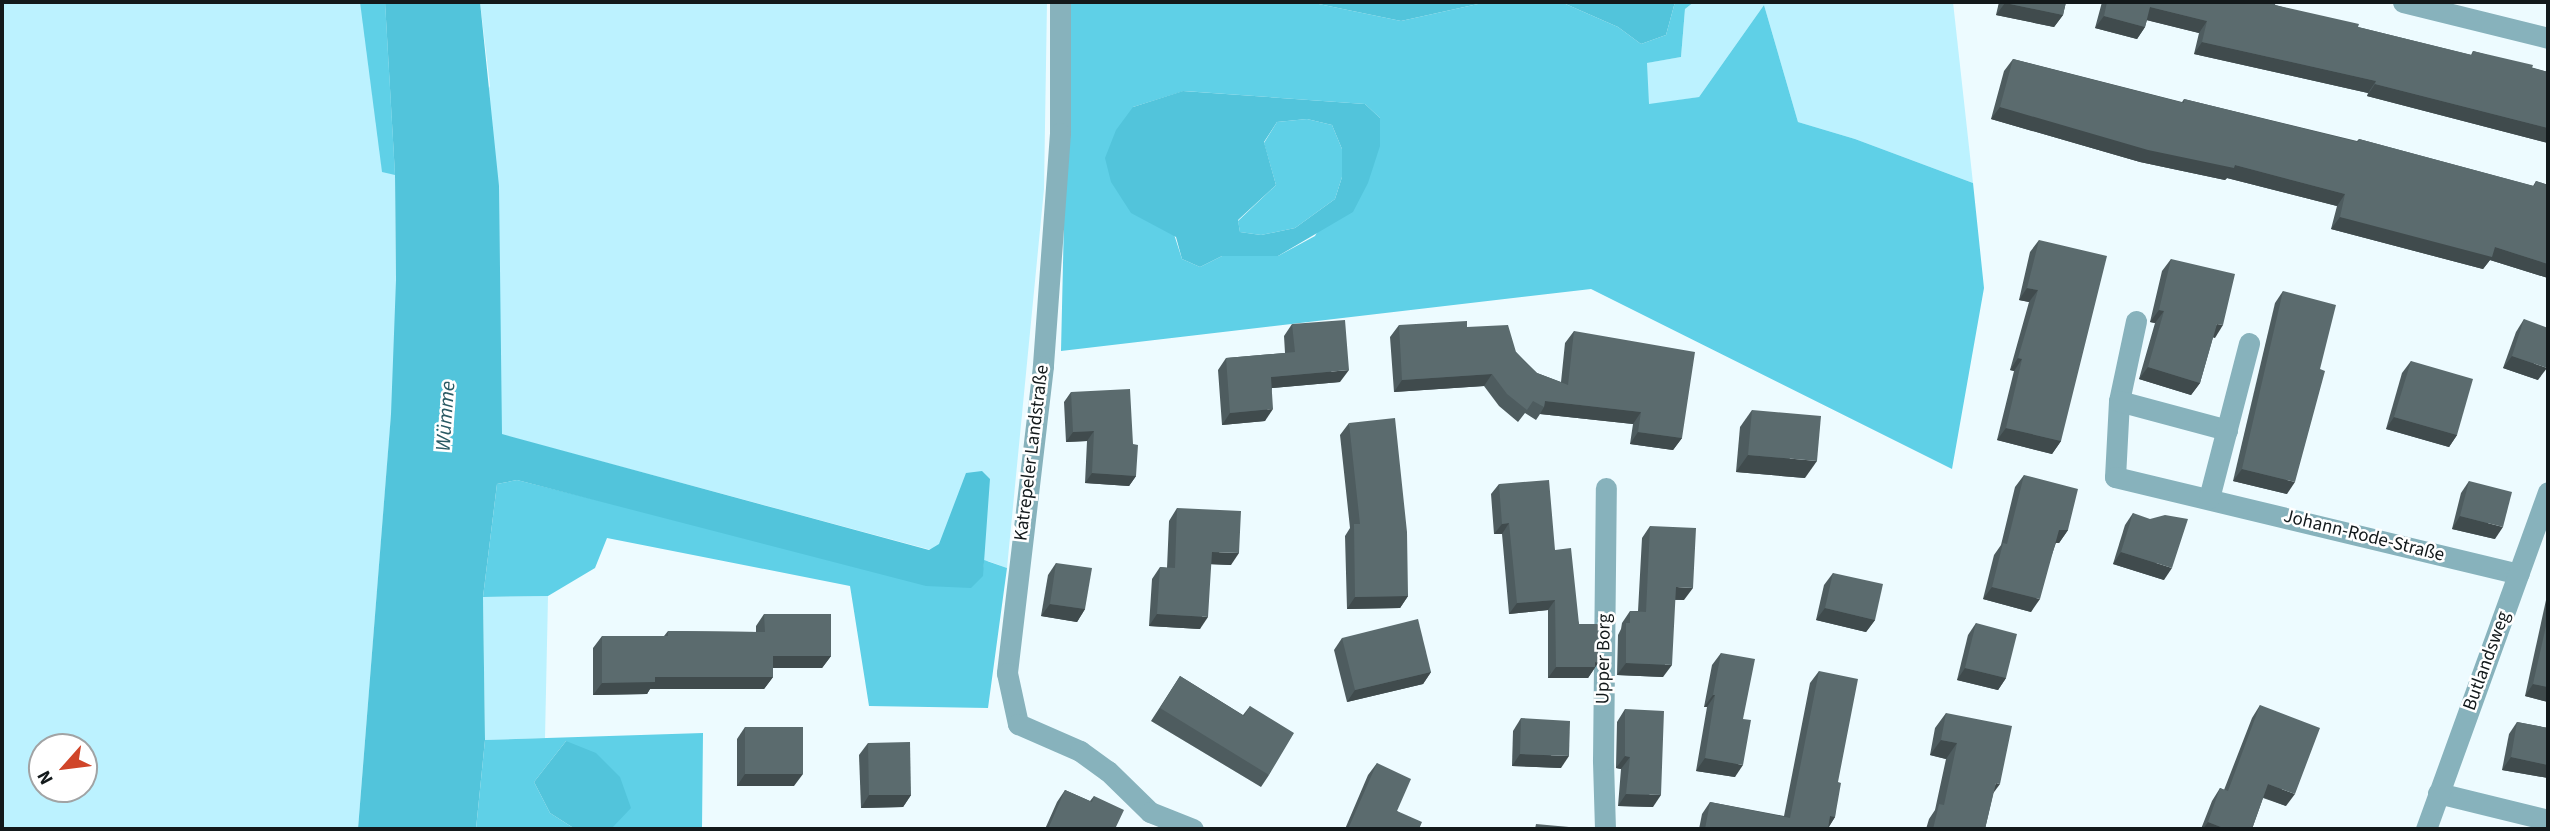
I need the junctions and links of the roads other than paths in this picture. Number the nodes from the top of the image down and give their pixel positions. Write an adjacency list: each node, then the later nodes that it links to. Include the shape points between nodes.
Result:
1 (1060, 2): 14 (street, Katrepeler Landstraße, via 1060,133 1043,366 1007,673 1018,724 1080,751 1108,771)
2 (2403, 2): 3 (street)
3 (2548, 38)
4 (2136, 321): 6 (street, Johann-Rode-Straße)
5 (2249, 343): 7 (street)
6 (2119, 401): 7 (street); 10 (street, Johann-Rode-Straße, via 2115,477)
7 (2227, 430): 10 (street)
8 (1606, 488): 16 (street, Upper Borg)
9 (2548, 492): 11 (street, Butlandsweg)
10 (2209, 498): 11 (street, Johann-Rode-Straße)
11 (2519, 574): 12 (street, Butlandsweg)
12 (2438, 793): 13 (street); 17 (street, Butlandsweg)
13 (2548, 820)
14 (1146, 821): 15 (street)
15 (1193, 829)
16 (1605, 829)
17 (2426, 829)

